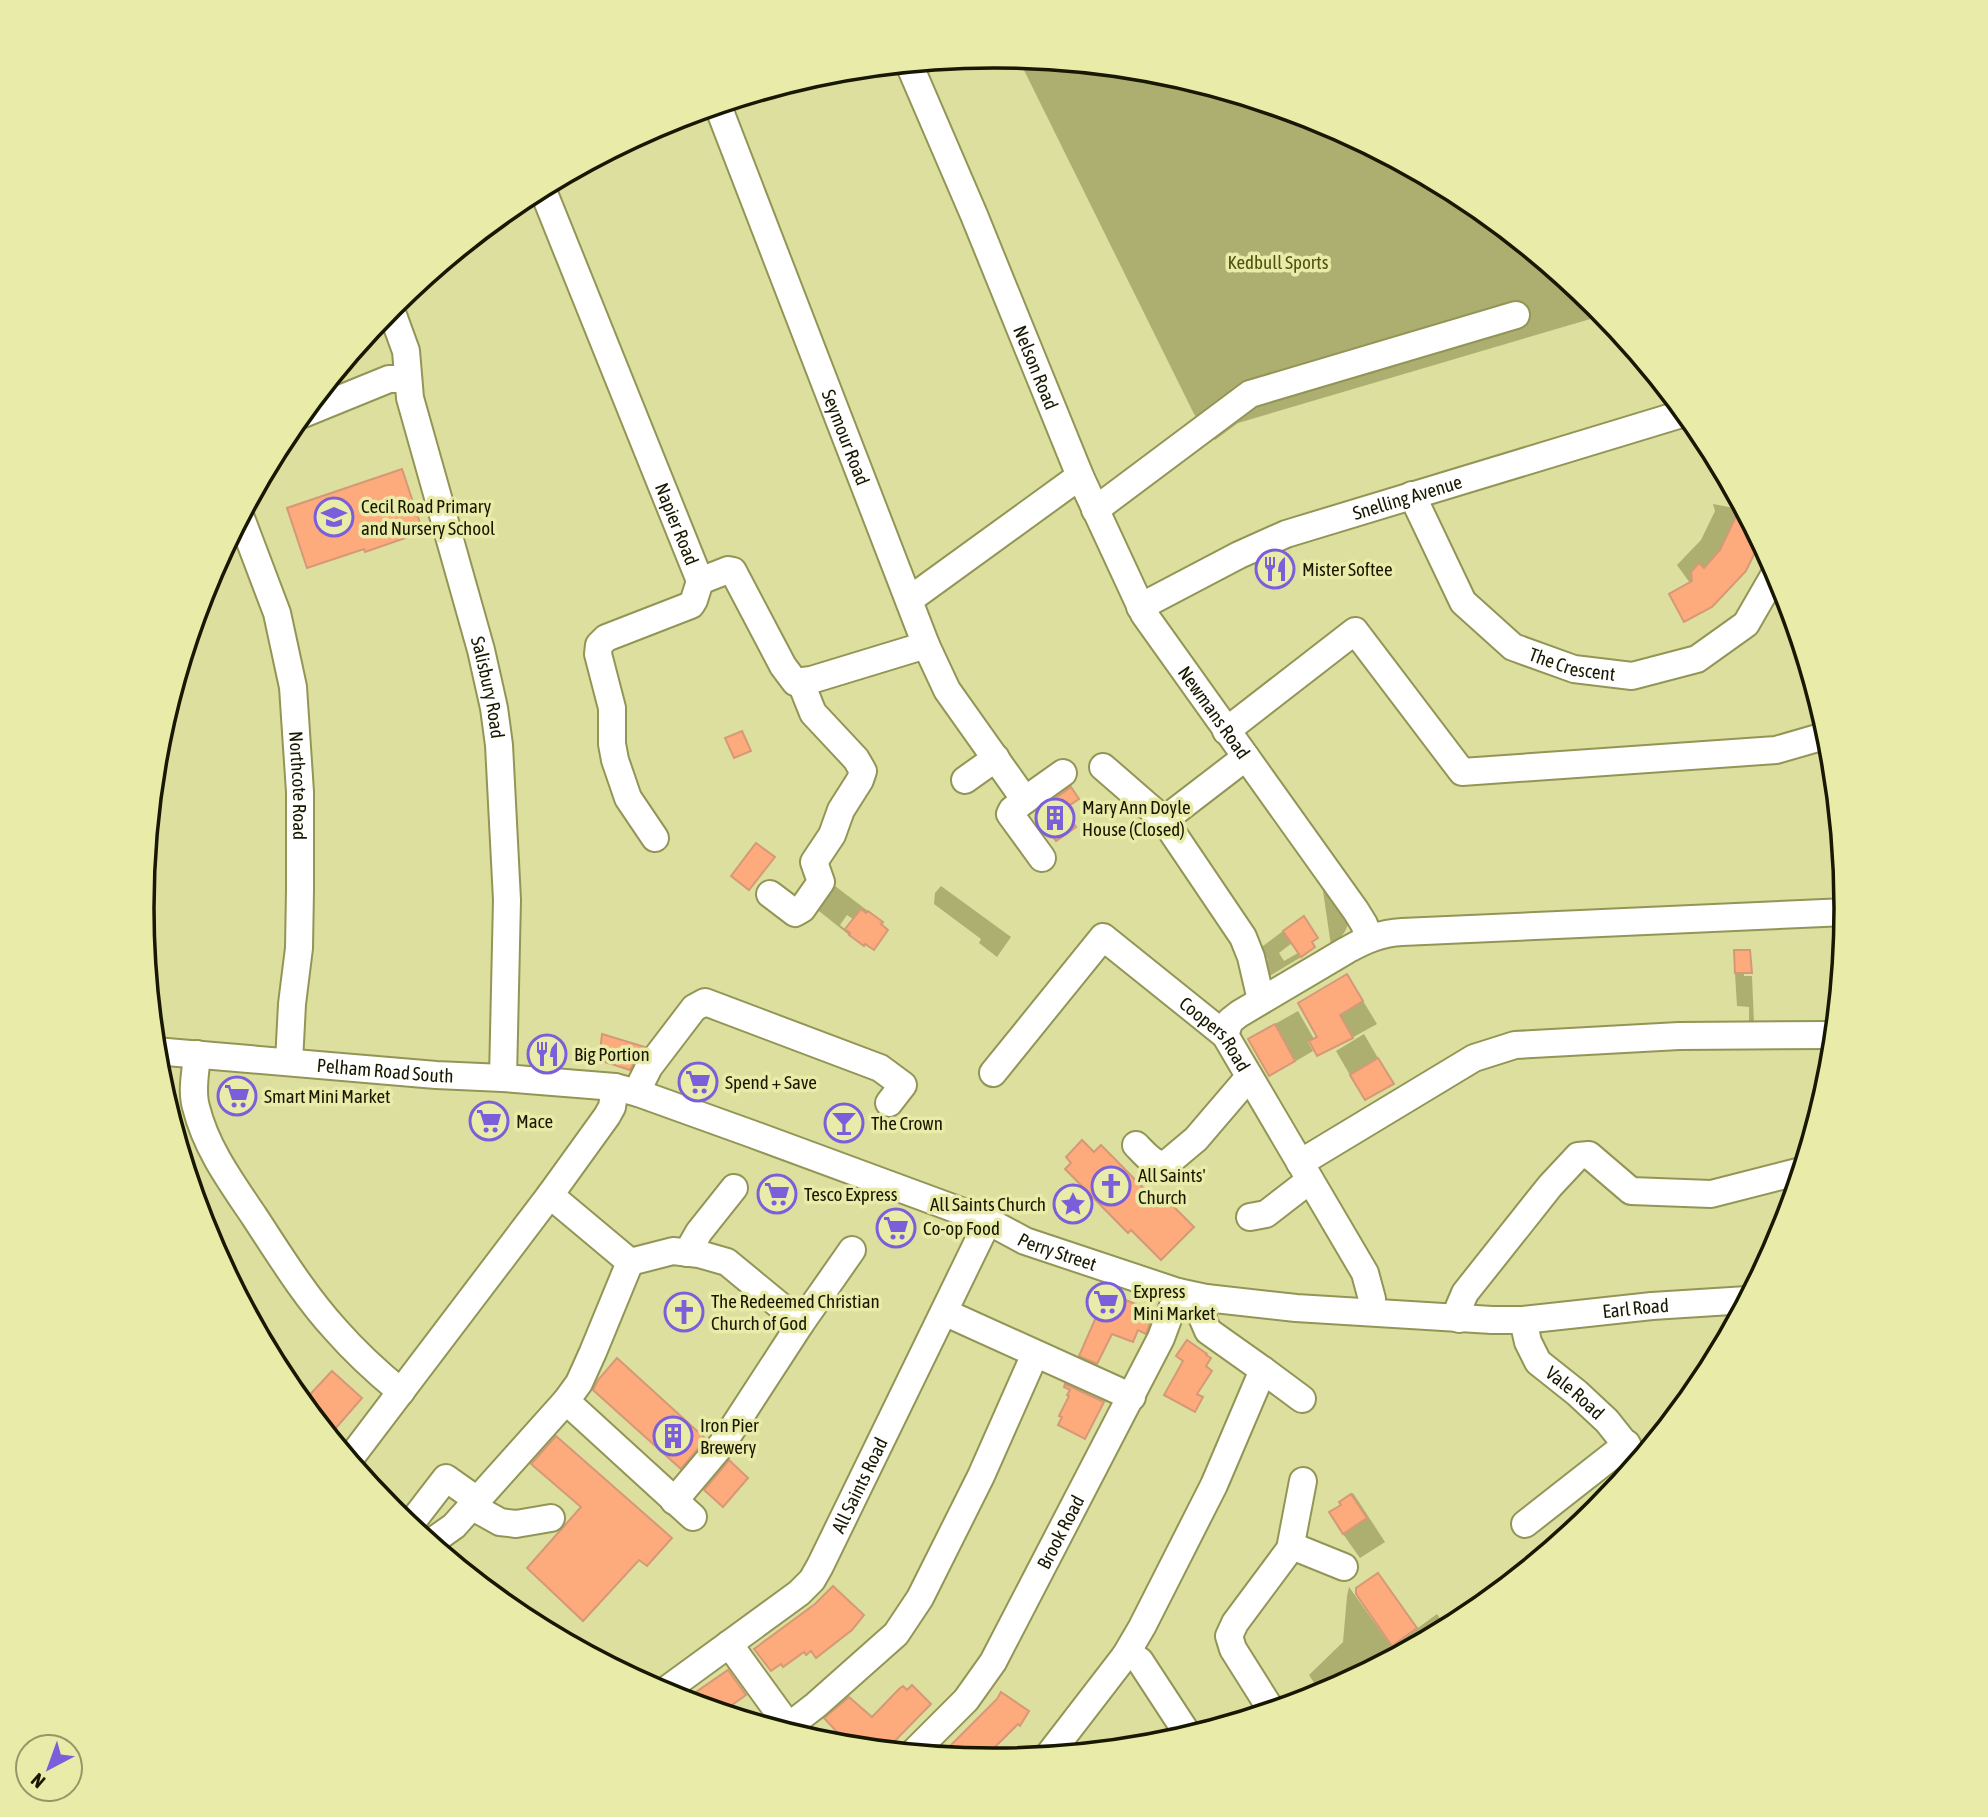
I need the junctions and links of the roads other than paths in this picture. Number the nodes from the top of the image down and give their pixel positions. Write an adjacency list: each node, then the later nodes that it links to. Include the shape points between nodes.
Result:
1 (913, 72): 9 (street, Nelson Road)
2 (721, 114): 15 (street, Seymour Road)
3 (546, 198): 13 (street, Napier Road)
4 (1516, 315): 11 (street, via 1250,394)
5 (395, 320): 6 (street, Salisbury Road, via 406,351)
6 (408, 379): 7 (street, via 389,379); 41 (street, Salisbury Road, via 494,708 507,900)
7 (320, 407)
8 (1675, 417): 10 (street, Snelling Avenue)
9 (1080, 476): 11 (street, Newmans Road); 15 (street)
10 (1412, 495): 14 (street, The Crescent, via 1463,602 1513,647 1574,670 1632,676 1697,659 1746,624); 16 (street, Snelling Avenue, via 1271,540)
11 (1095, 510): 16 (street, Newmans Road)
12 (245, 528): 38 (street, Northcote Road, via 281,625 293,687 301,804 299,948)
13 (700, 581): 18 (street, Napier Road, via 733,571 790,677); 28 (street, via 691,605 606,638 598,648 613,717 615,760 628,798)
14 (1769, 584)
15 (909, 600): 17 (street, Seymour Road)
16 (1140, 607): 19 (street, Newmans Road)
17 (926, 645): 18 (street); 22 (street, Seymour Road, via 947,690)
18 (802, 683): 30 (street, via 813,713 863,771 814,862 821,882 799,911)
19 (1226, 731): 20 (street, via 1355,631 1462,772 1776,750); 21 (street, Newmans Road)
20 (1817, 738)
21 (1246, 757): 27 (street); 32 (street, Newmans Road, via 1356,911)
22 (996, 758): 25 (street); 26 (street, Seymour Road)
23 (1103, 767): 27 (street)
24 (1063, 773): 26 (street)
25 (965, 780)
26 (1025, 800): 29 (street, via 1010,814)
27 (1164, 820): 33 (street, via 1243,937)
28 (655, 838)
29 (1042, 859)
30 (770, 894)
31 (1834, 913): 32 (street, via 1394,933)
32 (1369, 938): 33 (street)
33 (1261, 1000): 34 (street, via 1231,1020)
34 (1224, 1035): 39 (street, Coopers Road, via 1103,937); 40 (street, Coopers Road)
35 (1824, 1035): 45 (street, via 1679,1036 1515,1045 1474,1058)
36 (167, 1052): 37 (street, Pelham Road South)
37 (197, 1054): 38 (street, Pelham Road South); 64 (street, via 196,1110 222,1168 327,1320)
38 (289, 1062): 41 (street, Pelham Road South)
39 (993, 1073)
40 (1249, 1077): 44 (street, via 1196,1139 1165,1165); 45 (street, Coopers Road)
41 (503, 1078): 42 (street, Pelham Road South)
42 (626, 1090): 43 (street, via 642,1081 699,1004 709,1003 877,1066); 48 (street); 50 (street, Perry Street)
43 (896, 1094)
44 (1136, 1145)
45 (1305, 1172): 49 (street, via 1266,1214); 58 (street, Coopers Road, via 1365,1273 1372,1299)
46 (1792, 1173): 59 (street, via 1711,1194 1641,1191 1627,1189 1582,1154 1573,1159 1463,1297)
47 (734, 1188): 52 (street)
48 (550, 1195): 53 (street); 64 (street)
49 (1250, 1217)
50 (988, 1221): 54 (street, Perry Street, via 1026,1241); 57 (street, All Saints Road)
51 (852, 1250): 61 (street)
52 (687, 1253): 53 (street, via 673,1251); 61 (street, via 727,1262)
53 (630, 1262): 67 (street, via 579,1383)
54 (1178, 1292): 55 (street, Perry Street); 65 (street, Brook Road)
55 (1206, 1298): 58 (street, Perry Street); 63 (street, via 1202,1317 1208,1331)
56 (1737, 1301): 60 (street, Earl Road)
57 (944, 1312): 62 (street); 78 (street, All Saints Road, via 812,1580)
58 (1369, 1312): 59 (street, Perry Street)
59 (1459, 1319): 60 (street, Perry Street)
60 (1523, 1320): 68 (street, Vale Road, via 1538,1362 1599,1412)
61 (801, 1323): 67 (street, via 684,1509)
62 (1035, 1354): 65 (street); 83 (street, via 920,1598 896,1634)
63 (1264, 1370): 66 (street); 79 (street, via 1214,1485)
64 (401, 1392): 69 (street)
65 (1132, 1397): 85 (street, Brook Road, via 993,1662 966,1700)
66 (1302, 1399)
67 (566, 1401): 71 (street)
68 (1633, 1452): 74 (street)
69 (354, 1453)
70 (1303, 1481): 76 (street)
71 (474, 1503): 72 (street, via 446,1478); 73 (street, via 500,1522); 75 (street)
72 (416, 1517)
73 (551, 1518)
74 (1525, 1524)
75 (438, 1538)
76 (1292, 1546): 77 (street); 81 (street, via 1229,1636)
77 (1344, 1567)
78 (729, 1644): 80 (street, All Saints Road); 82 (street)
79 (1125, 1656): 84 (street, via 1138,1659); 86 (street)
80 (673, 1685)
81 (1267, 1703)
82 (784, 1722)
83 (797, 1725)
84 (1183, 1727)
85 (921, 1745)
86 (1057, 1746)

